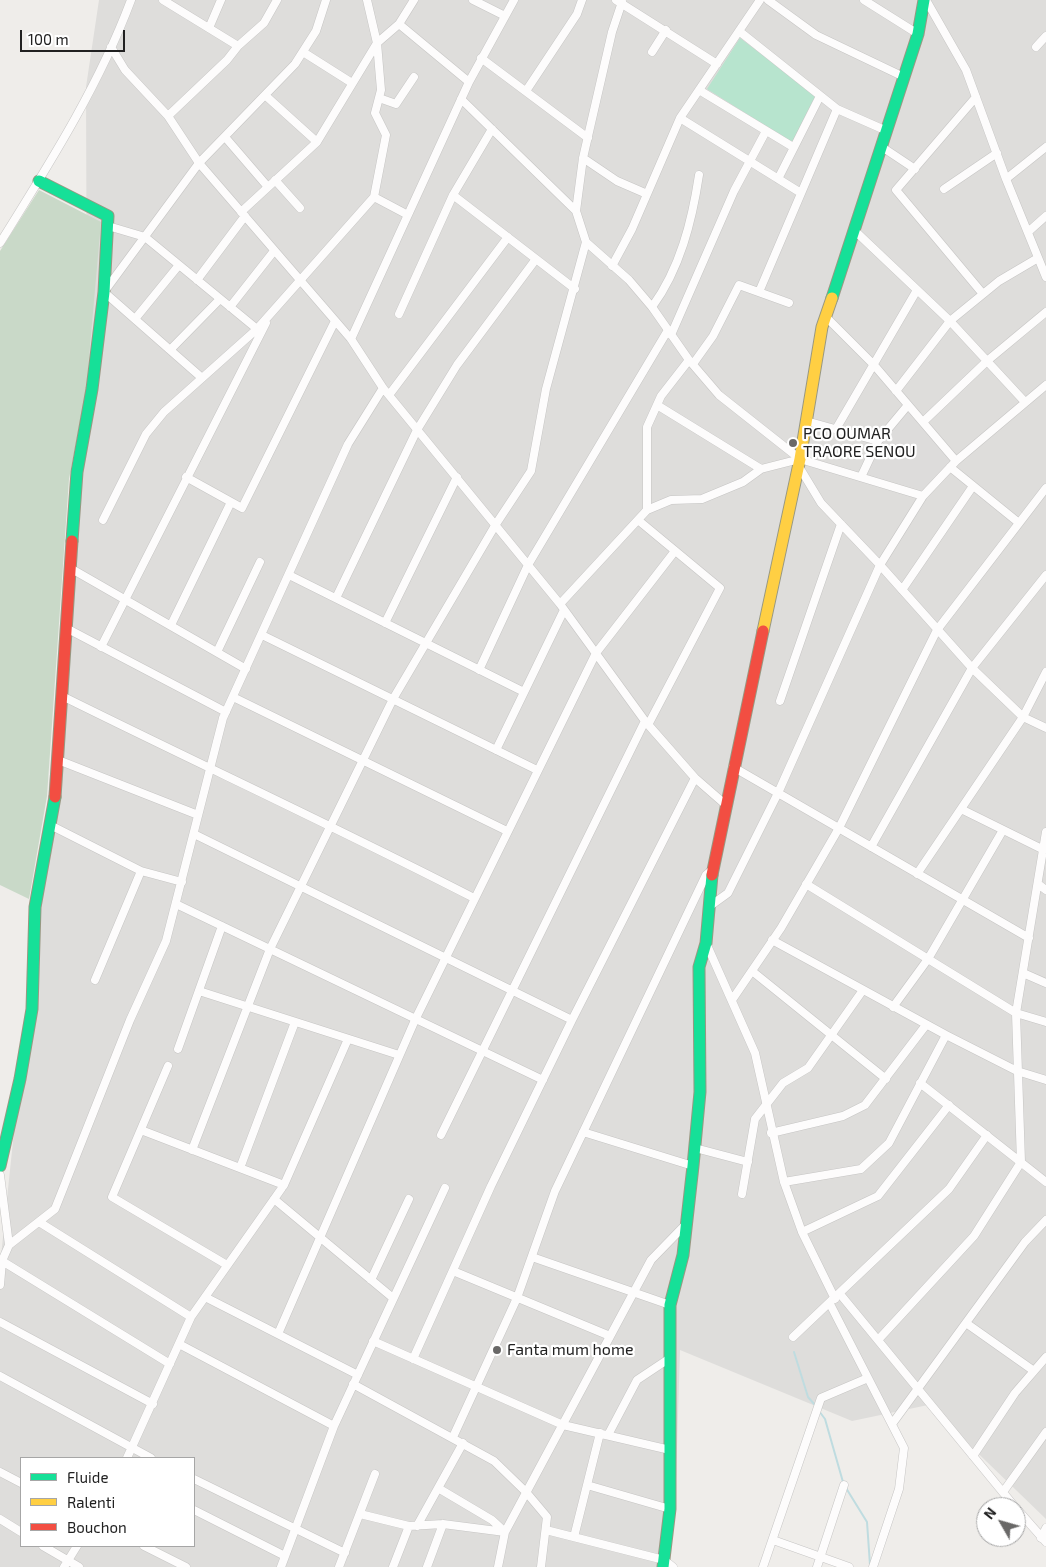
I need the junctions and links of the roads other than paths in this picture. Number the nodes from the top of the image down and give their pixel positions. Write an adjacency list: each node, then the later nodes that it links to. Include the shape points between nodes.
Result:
1 (131, 0): 26 (street)
2 (221, 0): 18 (street)
3 (277, 0): 24 (street, via 264,23)
4 (326, 0): 27 (street, via 316,31)
5 (367, 0): 23 (street)
6 (414, 0): 17 (street)
7 (473, 0): 16 (street)
8 (514, 0): 16 (street)
9 (582, 0): 36 (street, via 577,14)
10 (760, 0): 20 (street)
11 (768, 0): 32 (street, via 816,35)
12 (864, 0): 21 (street)
13 (925, 0): 21 (street); 39 (street, via 966,70)
14 (167, 1): 18 (street)
15 (619, 1): 19 (street); 49 (street)
16 (505, 16): 29 (street)
17 (398, 24): 23 (street); 33 (street)
18 (209, 28): 24 (street)
19 (666, 30): 28 (street); 30 (street)
20 (739, 31): 30 (street); 38 (street)
21 (918, 34): 32 (street)
22 (1046, 36): 25 (street)
23 (377, 43): 34 (street); 40 (street)
24 (238, 46): 43 (street)
25 (1036, 47)
26 (111, 48): 43 (street, via 126,70); 62 (street)
27 (303, 52): 34 (street); 37 (street)
28 (652, 52)
29 (481, 58): 33 (street); 36 (street)
30 (717, 64): 35 (street)
31 (414, 77): 40 (street, via 396,104)
32 (904, 77): 47 (street)
33 (469, 82): 41 (street)
34 (352, 83): 50 (street)
35 (699, 90): 44 (street); 46 (street)
36 (526, 92): 49 (street)
37 (266, 96): 48 (street); 50 (street)
38 (820, 96): 42 (street); 53 (street)
39 (976, 97): 54 (street); 58 (street)
40 (380, 98): 69 (street, via 375,113 386,135)
41 (461, 99): 45 (street); 73 (street)
42 (837, 109): 47 (street); 66 (street)
43 (168, 116): 57 (street)
44 (680, 118): 56 (street); 68 (street)
45 (492, 129): 67 (street); 71 (street)
46 (766, 131): 53 (street); 56 (street)
47 (887, 131): 51 (street)
48 (225, 137): 57 (street); 64 (street)
49 (588, 138): 55 (street)
50 (317, 142): 63 (street)
51 (882, 147): 58 (street); 76 (street)
52 (1046, 147): 61 (street)
53 (794, 148): 60 (street)
54 (996, 153): 61 (street); 65 (street)
55 (583, 158): 68 (street, via 617,181); 71 (street)
56 (750, 162): 60 (street); 107 (street)
57 (199, 163): 72 (street); 78 (street)
58 (915, 169): 94 (street, via 896,190)
59 (699, 175): 98 (street, via 693,212 681,251 664,290)
60 (778, 179): 66 (street)
61 (1006, 179): 77 (street)
62 (39, 180): 75 (street, via 108,216); 81 (street)
63 (275, 180): 64 (street); 70 (street)
64 (268, 187): 72 (street)
65 (944, 189)
66 (801, 193): 93 (street)
67 (453, 194): 79 (street); 100 (street)
68 (648, 194): 86 (street)
69 (374, 197): 73 (street); 89 (street)
70 (300, 208)
71 (576, 211): 80 (street)
72 (243, 214): 82 (street); 88 (street)
73 (408, 215): 108 (street)
74 (1046, 216): 77 (street)
75 (108, 226): 78 (street); 92 (street)
76 (854, 230): 91 (street); 101 (street)
77 (1028, 232): 83 (street)
78 (145, 237): 85 (street); 92 (street)
79 (508, 237): 84 (street); 117 (street)
80 (586, 242): 86 (street); 90 (street)
81 (0, 244)
82 (274, 251): 89 (street); 97 (street)
83 (1038, 258): 87 (street); 94 (street, via 999,280)
84 (536, 259): 90 (street); 124 (street, via 457,365)
85 (179, 265): 88 (street); 103 (street)
86 (612, 266): 98 (street)
87 (1046, 277)
88 (197, 280): 95 (street)
89 (300, 281): 102 (street); 104 (street)
90 (575, 289): 141 (street, via 546,389 531,471)
91 (918, 290): 105 (street); 112 (street)
92 (104, 292): 103 (street); 147 (street, via 92,389 77,472)
93 (759, 292): 96 (street); 111 (street, via 739,285 713,336)
94 (983, 294): 105 (street)
95 (220, 299): 97 (street); 109 (street)
96 (789, 303)
97 (230, 307): 106 (street)
98 (652, 307): 107 (street)
99 (1046, 312): 110 (street)
100 (399, 314)
101 (826, 317): 112 (street); 121 (street)
102 (269, 318): 106 (street); 130 (street)
103 (135, 319): 109 (street)
104 (335, 321): 108 (street); 136 (street, via 242,508)
105 (950, 321): 110 (street); 116 (street)
106 (257, 329): 113 (street)
107 (670, 332): 111 (street); 145 (street)
108 (351, 339): 115 (street)
109 (170, 350): 113 (street)
110 (987, 361): 118 (street); 122 (street)
111 (691, 362): 119 (street); 127 (street, via 719,395)
112 (874, 365): 116 (street); 123 (street)
113 (202, 378): 138 (street, via 164,412 146,434)
114 (1046, 385): 118 (street)
115 (383, 388): 117 (street); 148 (street, via 348,444)
116 (896, 391): 120 (street)
117 (389, 395): 124 (street)
118 (1025, 402): 126 (street)
119 (657, 404): 129 (street); 137 (street, via 647,427)
120 (908, 406): 122 (street); 125 (street)
121 (806, 420): 123 (street); 127 (street)
122 (923, 422): 126 (street)
123 (836, 429): 125 (street)
124 (417, 430): 132 (street); 151 (street)
125 (878, 441): 131 (street)
126 (956, 461): 128 (street)
127 (799, 462): 129 (street); 131 (street); 142 (street, via 821,503); 179 (street)
128 (950, 467): 133 (street); 135 (street)
129 (761, 469): 137 (street, via 743,482 702,499 671,500)
130 (186, 477): 136 (street); 152 (street)
131 (861, 477): 135 (street)
132 (457, 478): 141 (street); 154 (street)
133 (973, 486): 140 (street); 150 (street)
134 (1046, 488): 140 (street)
135 (923, 496): 146 (street)
136 (231, 502): 155 (street)
137 (647, 510): 139 (street)
138 (103, 520)
139 (638, 520): 143 (street); 153 (street)
140 (1018, 523): 157 (street)
141 (496, 524): 145 (street); 159 (street)
142 (841, 524): 146 (street); 171 (street)
143 (675, 551): 162 (street); 174 (street, via 720,588)
144 (260, 562): 161 (street)
145 (528, 565): 153 (street); 165 (street)
146 (880, 565): 150 (street); 183 (street)
147 (70, 568): 152 (street); 156 (street)
148 (289, 575): 151 (street); 158 (street)
149 (1046, 575): 163 (street)
150 (902, 590): 157 (street)
151 (336, 598): 154 (street)
152 (125, 599): 155 (street); 160 (street)
153 (562, 607): 162 (street); 167 (street)
154 (385, 623): 159 (street)
155 (171, 625): 161 (street)
156 (66, 628): 160 (street); 168 (street)
157 (937, 630): 163 (street); 189 (street)
158 (262, 635): 164 (street); 170 (street)
159 (426, 643): 165 (street); 170 (street)
160 (101, 647): 172 (street)
161 (217, 652): 164 (street)
162 (596, 654): 174 (street); 181 (street)
163 (972, 668): 173 (street); 194 (street)
164 (246, 669): 169 (street)
165 (479, 670): 167 (street)
166 (1046, 672): 173 (street)
167 (524, 692): 176 (street)
168 (62, 696): 177 (street); 180 (street)
169 (233, 697): 172 (street); 178 (street)
170 (393, 700): 176 (street); 178 (street)
171 (780, 701)
172 (226, 712): 180 (street)
173 (1024, 716): 175 (street); 185 (street)
174 (646, 723): 182 (street); 219 (street)
175 (1046, 728)
176 (496, 750): 181 (street)
177 (58, 760): 186 (street); 187 (street)
178 (363, 760): 188 (street); 191 (street)
179 (733, 766): 183 (street); 184 (street)
180 (210, 769): 186 (street); 188 (street)
181 (537, 770): 191 (street)
182 (695, 778): 184 (street); 227 (street)
183 (778, 793): 189 (street); 207 (street, via 728,893)
184 (726, 805): 196 (street)
185 (961, 809): 190 (street); 198 (street)
186 (198, 815): 193 (street)
187 (50, 825): 197 (street); 254 (street, via 35,907 32,1009)
188 (331, 825): 202 (street); 204 (street)
189 (839, 828): 194 (street); 200 (street)
190 (1003, 830): 195 (street); 205 (street)
191 (507, 831): 204 (street)
192 (1046, 832): 195 (street)
193 (194, 834): 199 (street); 202 (street)
194 (872, 847): 198 (street)
195 (1044, 850): 201 (street)
196 (713, 869): 207 (street); 246 (street, via 706,875)
197 (141, 871): 199 (street); 217 (street)
198 (917, 874): 205 (street)
199 (182, 882): 206 (street)
200 (806, 884): 210 (street); 214 (street)
201 (1038, 884): 203 (street); 209 (street)
202 (301, 887): 212 (street); 213 (street)
203 (1046, 890)
204 (474, 898): 213 (street)
205 (963, 900): 209 (street); 214 (street)
206 (176, 904): 208 (street); 266 (street, via 166,942 130,1020 55,1209)
207 (710, 906): 211 (street)
208 (222, 926): 212 (street); 221 (street)
209 (1029, 938): 216 (street)
210 (772, 940): 215 (street); 220 (street)
211 (706, 943): 222 (street); 250 (street, via 698,967 700,1092)
212 (270, 949): 224 (street); 226 (street)
213 (445, 958): 219 (street); 226 (street)
214 (928, 959): 223 (street); 225 (street)
215 (752, 971): 222 (street); 231 (street)
216 (1023, 972): 218 (street); 225 (street)
217 (95, 980)
218 (1046, 983)
219 (510, 990): 227 (street); 235 (street)
220 (863, 990): 223 (street); 231 (street)
221 (199, 991): 224 (street); 234 (street)
222 (732, 1000): 243 (street, via 755,1053)
223 (893, 1006): 230 (street)
224 (248, 1007): 228 (street); 251 (street)
225 (1016, 1013): 229 (street); 238 (street)
226 (415, 1020): 235 (street); 236 (street)
227 (572, 1020): 240 (street)
228 (295, 1022): 233 (street); 256 (street)
229 (1046, 1022)
230 (926, 1025): 232 (street); 239 (street)
231 (831, 1035): 239 (street); 243 (street, via 808,1068 783,1083)
232 (946, 1035): 238 (street); 242 (street)
233 (348, 1038): 236 (street); 260 (street)
234 (178, 1049)
235 (481, 1051): 240 (street); 248 (street)
236 (399, 1055): 269 (street)
237 (168, 1066): 245 (street)
238 (1017, 1071): 241 (street); 253 (street)
239 (886, 1079): 247 (street, via 865,1104 843,1116)
240 (543, 1080): 274 (street)
241 (1046, 1080)
242 (920, 1083): 244 (street); 258 (street, via 889,1143 861,1169)
243 (766, 1105): 247 (street); 252 (street, via 755,1119)
244 (949, 1105): 249 (street); 268 (street, via 878,1196)
245 (141, 1130): 251 (street); 273 (street, via 112,1197)
246 (583, 1132): 255 (street); 271 (street, via 556,1191)
247 (771, 1133): 258 (street)
248 (441, 1135)
249 (987, 1135): 253 (street); 281 (street, via 949,1189)
250 (695, 1148): 252 (street); 255 (street)
251 (192, 1150): 256 (street)
252 (748, 1162): 262 (street)
253 (1021, 1162): 259 (street); 289 (street, via 974,1236)
254 (0, 1166)
255 (694, 1166): 267 (street)
256 (240, 1168): 260 (street)
257 (0, 1175): 270 (street)
258 (784, 1182): 268 (street)
259 (1046, 1182)
260 (284, 1185): 263 (street)
261 (445, 1188): 279 (street)
262 (742, 1194)
263 (274, 1199): 269 (street); 273 (street)
264 (409, 1199): 275 (street)
265 (1046, 1220): 285 (street, via 1025,1242)
266 (39, 1222): 270 (street); 283 (street)
267 (686, 1223): 277 (street, via 651,1260); 282 (street, via 683,1255)
268 (802, 1232): 281 (street)
269 (320, 1237): 275 (street); 286 (street)
270 (9, 1245): 272 (street)
271 (532, 1257): 277 (street); 280 (street)
272 (2, 1261): 276 (street); 295 (street)
273 (227, 1266): 278 (street)
274 (453, 1271): 280 (street); 293 (street)
275 (371, 1280): 279 (street)
276 (0, 1285)
277 (634, 1292): 282 (street); 287 (street)
278 (205, 1297): 283 (street); 286 (street)
279 (393, 1298): 290 (street)
280 (517, 1298): 287 (street); 301 (street)
281 (835, 1299): 288 (street); 289 (street); 299 (street)
282 (670, 1305): 294 (street)
283 (191, 1317): 291 (street)
284 (0, 1322): 303 (street)
285 (966, 1323): 296 (street); 302 (street)
286 (278, 1334): 297 (street)
287 (610, 1336): 304 (street)
288 (793, 1337)
289 (878, 1340): 302 (street)
290 (373, 1341): 293 (street); 297 (street)
291 (179, 1344): 295 (street); 306 (street)
292 (1046, 1357): 296 (street)
293 (413, 1358): 301 (street)
294 (670, 1358): 308 (street, via 637,1380); 312 (street)
295 (170, 1364): 303 (street)
296 (1034, 1371): 313 (street, via 1014,1393)
297 (358, 1375): 300 (street)
298 (0, 1376): 311 (street)
299 (868, 1378): 305 (street); 340 (street, via 821,1398)
300 (353, 1384): 306 (street); 309 (street)
301 (476, 1386): 304 (street); 309 (street)
302 (918, 1389): 305 (street); 313 (street)
303 (152, 1404): 311 (street)
304 (563, 1424): 308 (street); 323 (street)
305 (892, 1424): 362 (street, via 904,1448 899,1488)
306 (334, 1426): 334 (street)
307 (1046, 1432): 324 (street)
308 (604, 1434): 312 (street); 320 (street)
309 (453, 1438): 310 (street)
310 (463, 1443): 322 (street); 323 (street, via 494,1461)
311 (132, 1449): 314 (street); 315 (street)
312 (670, 1450): 326 (street)
313 (973, 1456): 324 (street)
314 (128, 1457)
315 (149, 1457)
316 (0, 1472): 319 (street)
317 (375, 1474): 328 (street)
318 (195, 1479): 334 (street)
319 (20, 1482)
320 (587, 1485): 326 (street); 339 (street)
321 (844, 1485): 347 (street)
322 (438, 1488): 333 (street); 338 (street, via 492,1520)
323 (526, 1492): 336 (street, via 547,1517); 338 (street)
324 (1003, 1492): 325 (street)
325 (1007, 1497)
326 (670, 1509): 348 (street)
327 (195, 1511): 346 (street)
328 (360, 1514): 332 (street); 345 (street)
329 (0, 1519): 337 (street)
330 (1026, 1519): 341 (street)
331 (443, 1524): 333 (street); 338 (street); 355 (street)
332 (408, 1526): 333 (street); 354 (street)
333 (417, 1526)
334 (295, 1528): 345 (street); 346 (street)
335 (1046, 1528): 341 (street)
336 (546, 1530): 339 (street); 357 (street)
337 (20, 1531)
338 (505, 1532): 356 (street)
339 (574, 1537): 348 (street)
340 (773, 1540): 347 (street); 359 (street)
341 (1043, 1540)
342 (44, 1547): 349 (street)
343 (76, 1547): 349 (street)
344 (146, 1547): 351 (street)
345 (344, 1553): 353 (street)
346 (285, 1556): 352 (street)
347 (820, 1557): 360 (street); 361 (street)
348 (663, 1563): 358 (street)
349 (66, 1564): 350 (street)
350 (79, 1567)
351 (186, 1567)
352 (281, 1567)
353 (339, 1567)
354 (393, 1567)
355 (427, 1567)
356 (498, 1567)
357 (541, 1567)
358 (674, 1567)
359 (763, 1567)
360 (817, 1567)
361 (849, 1567)
362 (873, 1567)

